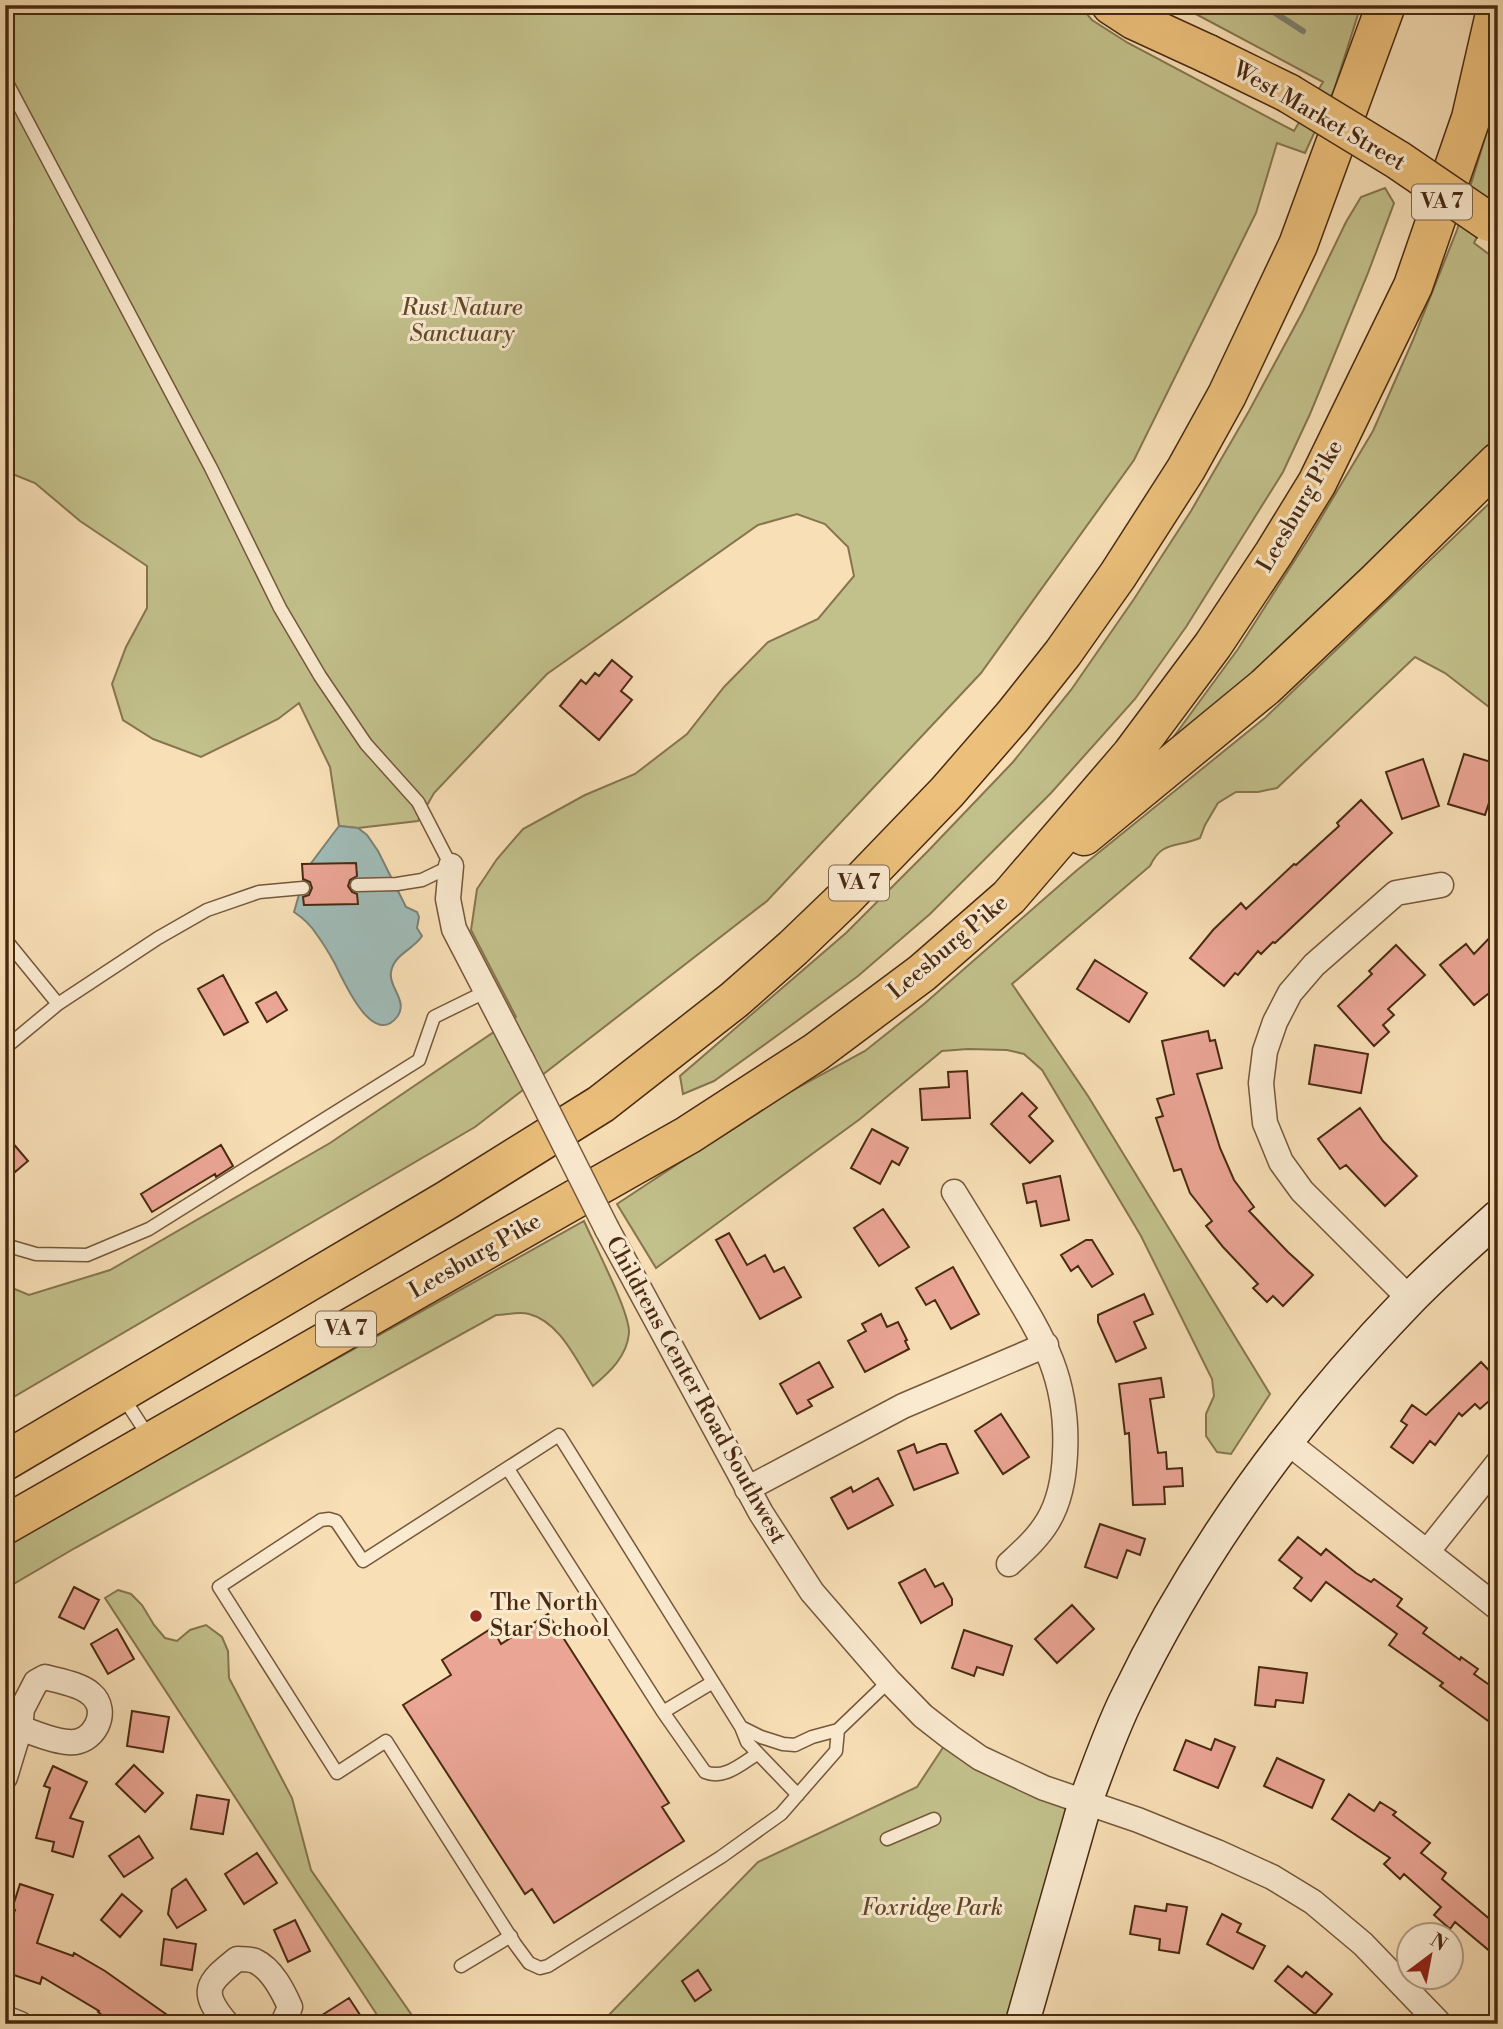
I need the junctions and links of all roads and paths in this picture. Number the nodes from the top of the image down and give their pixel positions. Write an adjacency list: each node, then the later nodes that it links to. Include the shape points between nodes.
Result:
1 (1111, 5): 6 (main road)
2 (1131, 5): 6 (main road)
3 (1386, 5): 25 (main road, VA 7, via 1298,245 1186,469 1063,653 947,792 793,948 601,1104)
4 (1472, 5): 8 (main road, via 1464,48)
5 (1497, 5): 8 (main road, Leesburg Pike / VA 7)
6 (1208, 54): 9 (main road, West Market Street, bridge, via 1288,93)
7 (5, 79): 11 (lane, via 280,608 366,744 418,802)
8 (1471, 118): 15 (main road, Leesburg Pike / VA 7, via 1413,286 1317,483 1213,645 1131,755)
9 (1494, 225)
10 (1498, 462): 15 (main road, via 1265,687)
11 (451, 866): 12 (lane, via 422,880); 17 (street, Childrens Center Road Southwest, via 448,899 454,929)
12 (357, 885)
13 (1441, 885): 23 (street, via 1396,892 1314,965 1290,993 1275,1022 1261,1083 1265,1123 1281,1162 1302,1191)
14 (300, 888): 18 (lane, via 259,892 207,910)
15 (1009, 897): 26 (main road, Leesburg Pike / VA 7, via 922,973 816,1052 688,1135)
16 (5, 939): 18 (lane)
17 (488, 990): 22 (lane, via 434,1017 419,1060 149,1229 88,1255 36,1254); 31 (street, Childrens Center Road Southwest, bridge, via 607,1229)
18 (58, 1004): 19 (lane)
19 (5, 1048)
20 (954, 1192): 24 (street)
21 (1498, 1217): 23 (main road)
22 (5, 1244)
23 (1410, 1299): 27 (main road)
24 (1046, 1345): 31 (street, via 903,1406); 34 (street, via 1064,1406 1064,1465 1047,1523)
25 (120, 1394): 26 (lane); 28 (main road, VA 7)
26 (152, 1441): 32 (main road, Leesburg Pike / VA 7)
27 (1286, 1441): 33 (street); 45 (main road, via 1228,1520 1164,1627 1125,1701)
28 (5, 1461)
29 (1498, 1463): 33 (street)
30 (508, 1469): 37 (lane, via 559,1435); 38 (lane); 48 (lane, via 363,1561 336,1521 321,1520 219,1587 337,1773 386,1741)
31 (747, 1489): 36 (street, Childrens Center Road Southwest, via 812,1591)
32 (5, 1525)
33 (1427, 1552): 35 (street)
34 (1009, 1564)
35 (1498, 1608)
36 (889, 1681): 41 (lane); 45 (street, Childrens Center Road Southwest, via 923,1716 980,1758)
37 (713, 1682): 38 (lane); 39 (lane)
38 (663, 1712): 42 (lane, via 705,1772 722,1774)
39 (741, 1727): 41 (lane, via 795,1745); 42 (lane)
40 (20, 1728): 43 (street)
41 (838, 1730): 44 (lane, via 836,1751)
42 (757, 1754): 44 (lane)
43 (5, 1777)
44 (798, 1795): 48 (lane, via 781,1815 721,1857 548,1966 529,1963)
45 (1085, 1803): 54 (main road); 55 (street, Childrens Center Road Southwest, via 1217,1852 1313,1902 1363,1944)
46 (934, 1819): 47 (lane)
47 (887, 1839)
48 (510, 1936): 49 (lane)
49 (461, 1966)
50 (5, 2018): 51 (street)
51 (20, 2024)
52 (228, 2024): 53 (street, via 210,1997 211,1985 237,1959 253,1960 265,1968 283,1992 290,2007)
53 (281, 2024)
54 (1022, 2024)
55 (1440, 2024)

